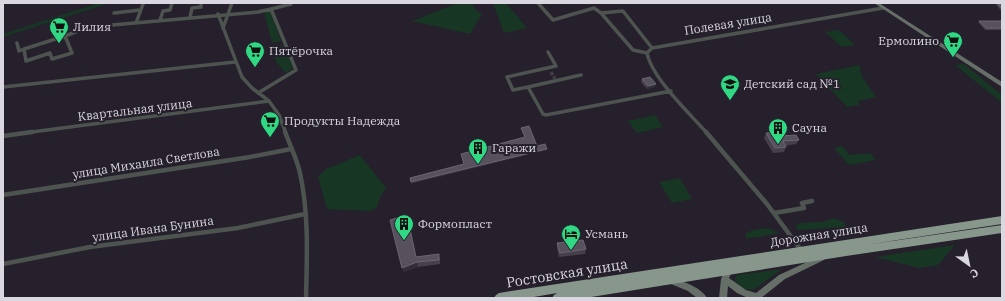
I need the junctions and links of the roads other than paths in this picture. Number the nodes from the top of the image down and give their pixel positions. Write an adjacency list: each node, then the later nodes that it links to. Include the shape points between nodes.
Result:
1 (172, 3): 16 (street, via 170,10 163,11)
2 (201, 3): 15 (street, via 201,8 192,8)
3 (232, 3): 14 (street)
4 (538, 3): 11 (street, via 553,20 594,8)
5 (876, 3): 8 (main road)
6 (143, 4): 10 (street)
7 (291, 4): 9 (street)
8 (883, 8): 22 (street, Полевая улица, via 692,39); 30 (main road)
9 (271, 9): 14 (street); 34 (street, via 296,70)
10 (140, 10): 12 (street); 17 (street)
11 (601, 12): 22 (street, via 623,11); 25 (street, via 633,50)
12 (114, 13)
13 (218, 14): 14 (street); 15 (street); 19 (street)
14 (229, 14): 19 (street)
15 (190, 17): 16 (street)
16 (160, 20): 17 (street)
17 (136, 23): 20 (street, via 86,28)
18 (63, 29): 20 (street)
19 (223, 29): 26 (street)
20 (65, 36): 23 (street); 23 (street, via 72,53 52,60 50,53 26,61)
21 (17, 43): 23 (street, via 19,51)
22 (652, 48): 25 (street, Полевая улица)
23 (24, 49)
24 (548, 52): 27 (street, via 556,66)
25 (646, 53): 33 (street, via 649,63)
26 (235, 62): 31 (street); 34 (street, via 242,77)
27 (549, 68): 28 (street); 32 (street, via 507,77 513,90)
28 (552, 72)
29 (581, 75): 32 (street)
30 (1002, 84)
31 (3, 87)
32 (528, 87): 33 (street, via 546,115)
33 (671, 91): 40 (street)
34 (258, 93): 35 (street)
35 (269, 102): 36 (street, Квартальная улица); 37 (street, via 279,114)
36 (3, 136)
37 (291, 149): 38 (street, улица Михаила Светлова); 41 (street, via 300,171)
38 (3, 194)
39 (812, 202): 40 (street, via 802,203 804,208)
40 (774, 213): 44 (street)
41 (305, 214): 47 (street, улица Ивана Бунина, via 238,228 90,247); 52 (street)
42 (1002, 220): 44 (highway, Дорожная улица)
43 (1002, 229): 45 (highway, Дорожная улица)
44 (801, 250): 46 (highway, Дорожная улица)
45 (833, 254): 48 (highway, Дорожная улица); 51 (main road, via 796,269)
46 (734, 261): 48 (main road); 49 (highway, Дорожная улица)
47 (3, 264)
48 (726, 275): 50 (highway, Дорожная улица); 51 (main road, via 741,292); 56 (main road)
49 (640, 276): 53 (highway, Ростовская улица)
50 (669, 280): 54 (highway, Ростовская улица); 55 (main road, via 691,289)
51 (756, 297)
52 (306, 298)
53 (499, 298)
54 (557, 298)
55 (703, 298)
56 (723, 298)

